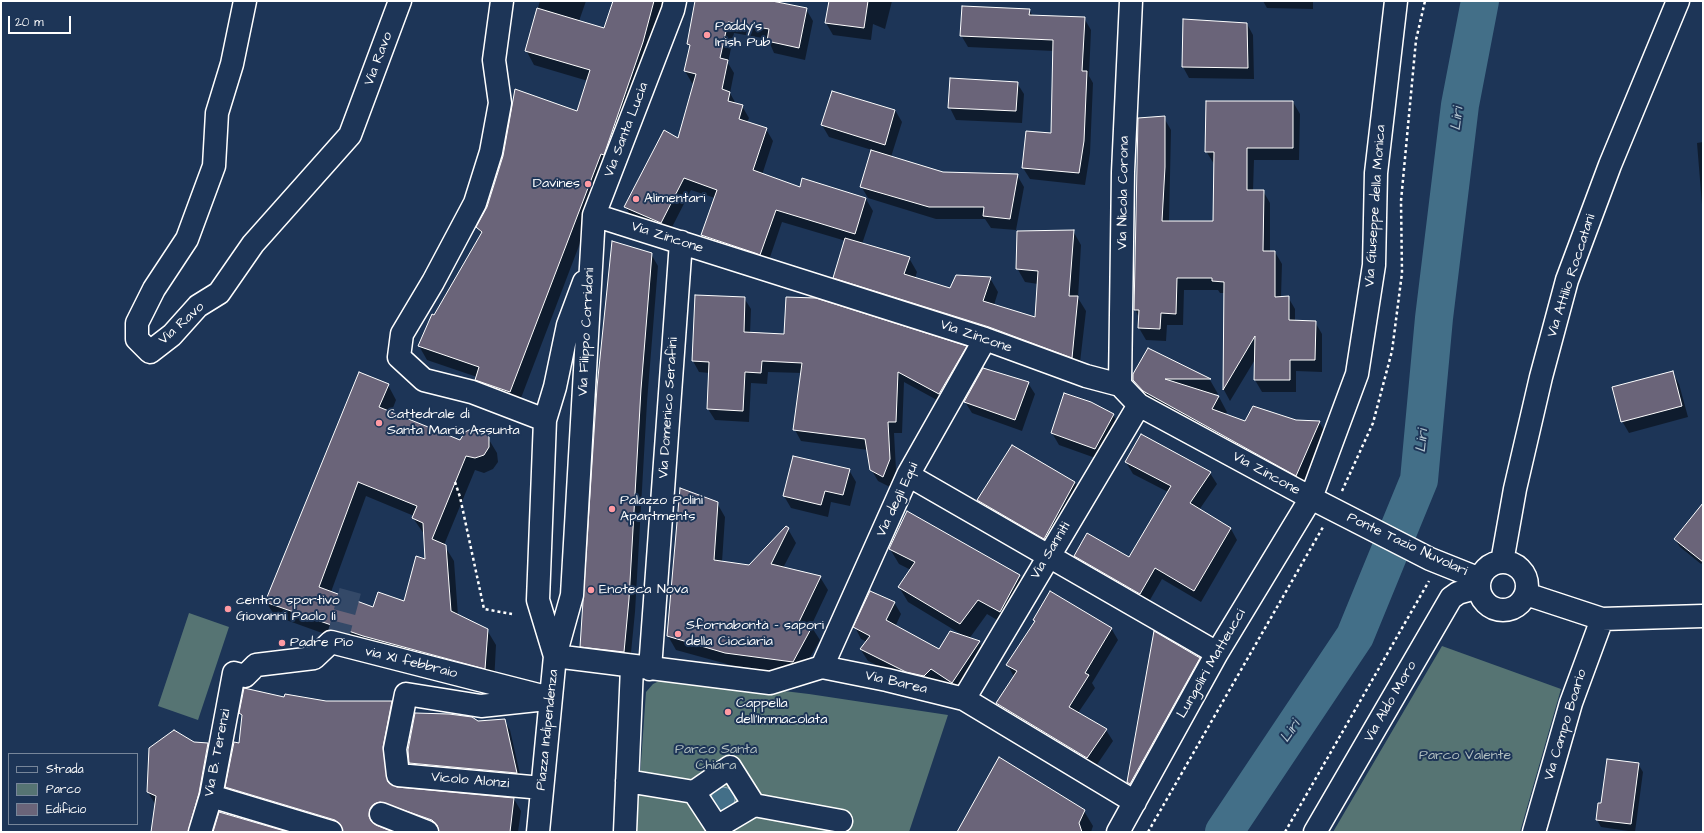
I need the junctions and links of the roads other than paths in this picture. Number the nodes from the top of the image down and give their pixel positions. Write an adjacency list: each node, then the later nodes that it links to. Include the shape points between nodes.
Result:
1 (245, 1): 2 (street, Via Ravo, via 232,64 217,113 214,166 186,239 154,289 137,323 137,339 150,352 172,335 198,306 219,293 253,244 350,135)
2 (400, 1)
3 (502, 1): 14 (street, via 494,60 500,103 491,152 475,203 402,334 399,357 424,380 472,392)
4 (675, 1): 8 (street, Via Santa Lucia)
5 (1131, 1): 12 (street, Via Nicola Corona, via 1123,172)
6 (1396, 1): 16 (street, Via Giuseppe della Monica, via 1376,173 1374,265 1357,374)
7 (1678, 1): 19 (street, Via Attilio Roccatani, via 1610,165 1568,280 1537,392)
8 (594, 215): 9 (street, Via Zincone); 10 (street, Via Santa Lucia)
9 (681, 242): 11 (street, Via Zincone); 27 (street, Via Domenico Serafini)
10 (592, 261): 14 (street, Via Filippo Corridoni, via 568,325); 25 (street, Via Filippo Corridoni, via 572,595)
11 (985, 339): 12 (street, Via Zincone, via 1086,376); 15 (street, Via degli Equi)
12 (1120, 385): 13 (street, Via Zincone)
13 (1140, 405): 16 (street, Via Zincone); 18 (street, Via Sanniti)
14 (545, 420): 25 (street, Via Filippo Corridoni, via 538,600)
15 (908, 475): 18 (street); 26 (street, Via degli Equi)
16 (1311, 498): 17 (street, Via Zincone); 24 (street, Lungoliri Matteucci)
17 (1334, 510): 20 (street, Ponte Tazio Nuvolari)
18 (1048, 556): 24 (street); 30 (street, Via Sanniti)
19 (1502, 562): 20 (street, via 1489,566); 21 (street, via 1511,563 1523,572 1527,579)
20 (1480, 583): 21 (street, via 1485,602 1499,610 1515,607); 45 (street, Via Aldo Moro, via 1451,598)
21 (1526, 594): 23 (street)
22 (1703, 616): 23 (street)
23 (1602, 620): 46 (street, Via Campo Boario, via 1571,703)
24 (1217, 653): 35 (street, Lungoliri Matteucci)
25 (555, 656): 27 (street, Piazza Indipendenza); 29 (street, Piazza Indipendenza)
26 (822, 667): 27 (street, Via Barea, via 770,683); 30 (street, Via Barea)
27 (641, 668): 31 (street)
28 (234, 673): 29 (street, via XI febbraio, via 244,676 256,665 314,658 331,642); 34 (street, Via B. Terenzi)
29 (550, 698): 32 (street, Piazza Indipendenza); 32 (street, Vicolo Alonzi, via 481,706 406,694 395,749 398,774)
30 (964, 699): 35 (street, Via Barea)
31 (627, 782): 33 (street); 43 (street)
32 (542, 788): 42 (street, Piazza Indipendenza)
33 (694, 792): 36 (street, via 717,827); 36 (street, via 730,767)
34 (210, 796): 39 (street, Via B. Terenzi); 40 (street)
35 (1135, 802): 44 (street, Lungoliri Matteucci)
36 (754, 805): 38 (street)
37 (381, 814): 41 (street)
38 (841, 821)
39 (200, 832)
40 (332, 832)
41 (427, 832)
42 (538, 832)
43 (625, 832)
44 (1118, 832)
45 (1315, 832)
46 (1534, 832)

